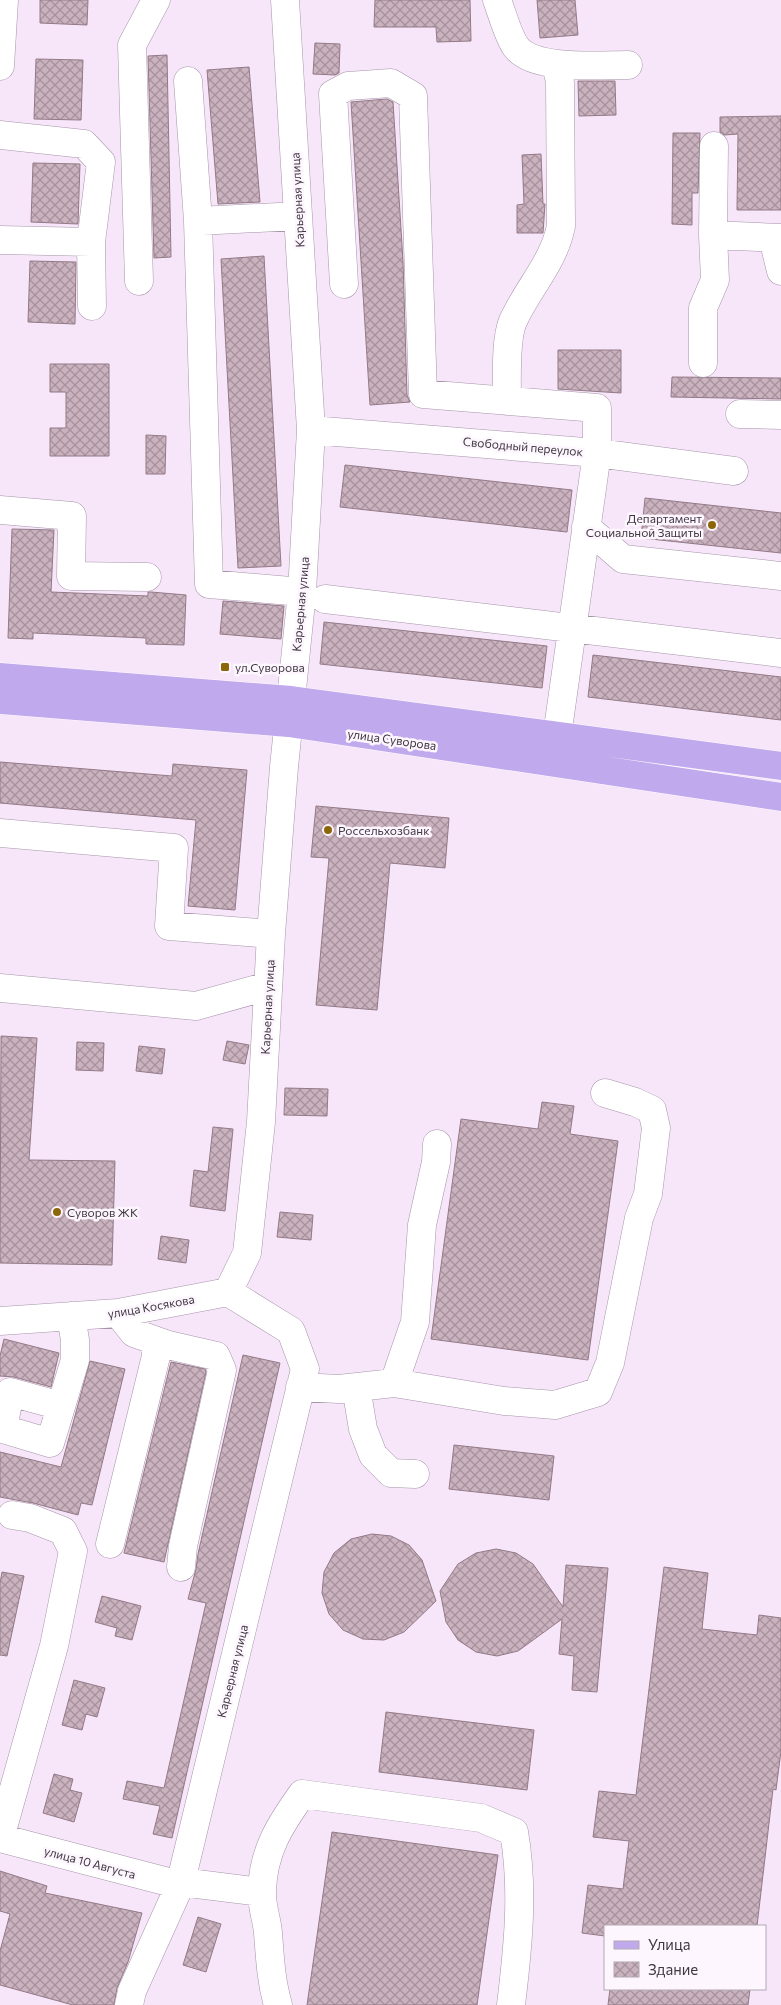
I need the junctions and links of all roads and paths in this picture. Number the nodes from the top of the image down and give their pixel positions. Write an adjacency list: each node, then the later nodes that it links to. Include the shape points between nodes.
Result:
1 (4, 0): 7 (street)
2 (156, 0): 20 (street, via 132,45)
3 (285, 0): 10 (street, Карьерная улица)
4 (497, 0): 5 (street, via 516,47)
5 (557, 65): 6 (street); 24 (street, via 560,83 561,226 557,245 512,323 506,364)
6 (628, 65)
7 (0, 66)
8 (188, 81): 14 (street)
9 (333, 94): 10 (street); 21 (street); 24 (street, via 348,86 391,83 413,96 423,394)
10 (290, 95): 13 (street, Карьерная улица)
11 (0, 135): 18 (street, via 84,144 101,162)
12 (714, 146): 15 (street)
13 (298, 216): 14 (street); 27 (street, Карьерная улица)
14 (198, 221): 34 (street, via 209,584)
15 (713, 235): 16 (street); 23 (street, via 715,280 703,308)
16 (777, 238): 19 (street)
17 (0, 240): 18 (street)
18 (91, 242): 22 (street)
19 (781, 271)
20 (139, 281)
21 (344, 284)
22 (92, 306)
23 (703, 363)
24 (507, 401): 28 (street, via 598,408)
25 (740, 414): 26 (street)
26 (781, 415)
27 (311, 430): 28 (street, Свободный переулок); 34 (street, Карьерная улица)
28 (596, 453): 29 (street, Свободный переулок); 31 (street)
29 (734, 470)
30 (0, 510): 33 (street, via 72,516 71,576)
31 (586, 526): 32 (street, via 623,559); 35 (street)
32 (781, 576)
33 (147, 577)
34 (313, 595): 35 (street); 39 (street, Карьерная улица)
35 (572, 628): 36 (street); 40 (street)
36 (781, 653)
37 (0, 677): 39 (main road, улица Суворова)
38 (0, 700): 39 (main road, улица Суворова)
39 (290, 712): 40 (main road, улица Суворова); 42 (main road, улица Суворова); 44 (street, Карьерная улица)
40 (557, 736): 41 (main road, улица Суворова)
41 (781, 766)
42 (781, 796)
43 (0, 833): 44 (street, via 174,848 169,926)
44 (272, 934): 45 (street, Карьерная улица)
45 (268, 986): 46 (street, via 196,1006); 49 (street, Карьерная улица, via 261,1122 247,1253)
46 (0, 988)
47 (605, 1093): 54 (street, via 652,1110 656,1128 648,1194 639,1218 610,1363 598,1392 555,1405 504,1401)
48 (437, 1144): 54 (street, via 422,1225 414,1322)
49 (228, 1292): 50 (street, улица Косякова); 55 (street, Карьерная улица, via 291,1331 304,1369)
50 (118, 1313): 51 (street, улица Косякова); 53 (street, via 134,1333)
51 (71, 1316): 52 (street, улица Косякова); 57 (street, via 75,1360)
52 (0, 1321)
53 (156, 1341): 60 (street, via 156,1356); 61 (street, via 216,1356 222,1370)
54 (394, 1383): 56 (street)
55 (300, 1387): 56 (street); 63 (street, Карьерная улица)
56 (356, 1387): 58 (street, via 363,1429 373,1455 391,1473)
57 (61, 1406)
58 (415, 1474)
59 (12, 1516): 62 (street, via 30,1518 63,1532 73,1551 54,1646)
60 (110, 1544)
61 (181, 1567)
62 (0, 1838): 63 (street, улица 10 Августа)
63 (181, 1884): 64 (street, улица 10 Августа); 65 (street, Карьерная улица, via 132,1991)
64 (261, 1892): 66 (street, via 268,1932 269,1966); 67 (street, via 277,1830 302,1794 481,1818 514,1832 519,1859 520,1926)
65 (129, 2005)
66 (278, 2005)
67 (511, 2005)

